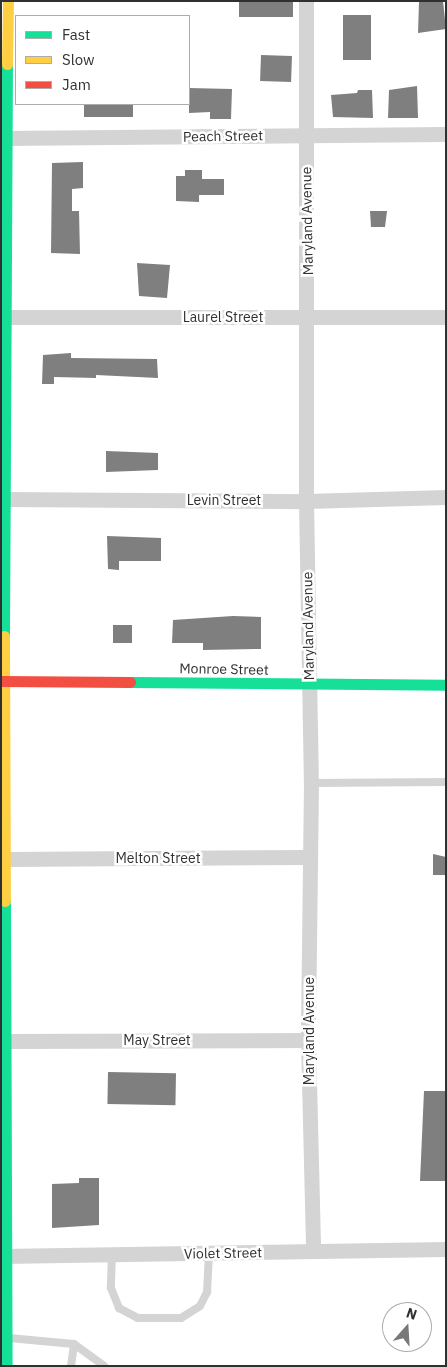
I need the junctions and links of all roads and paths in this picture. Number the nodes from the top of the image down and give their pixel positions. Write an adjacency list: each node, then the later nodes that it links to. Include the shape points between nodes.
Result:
1 (8, 1): 5 (street)
2 (306, 1): 4 (street, Maryland Avenue)
3 (446, 134): 4 (street, Peach Street)
4 (305, 135): 5 (street, Peach Street); 7 (street, Maryland Avenue)
5 (3, 138): 6 (street)
6 (3, 317): 7 (street, Laurel Street); 10 (street)
7 (308, 317): 8 (street, Laurel Street); 11 (street, Maryland Avenue)
8 (446, 317)
9 (446, 497): 11 (street, Levin Street)
10 (2, 500): 11 (street, Levin Street); 12 (street)
11 (306, 501): 13 (street, Maryland Avenue)
12 (3, 681): 13 (street, Monroe Street); 18 (street)
13 (308, 685): 14 (street, Monroe Street); 16 (street, Maryland Avenue)
14 (446, 685)
15 (446, 782): 16 (lane)
16 (311, 783): 17 (street, Maryland Avenue)
17 (310, 857): 18 (street, Melton Street); 20 (street, Maryland Avenue)
18 (6, 859): 19 (street)
19 (6, 1040): 20 (street, May Street); 25 (street)
20 (308, 1040): 22 (street, Maryland Avenue)
21 (446, 1249): 22 (street, Violet Street)
22 (313, 1251): 23 (street, Violet Street)
23 (208, 1253): 24 (street, Violet Street); 24 (lane, via 207,1292 200,1306 181,1318 138,1318 119,1308 111,1288)
24 (112, 1254): 25 (street, Violet Street)
25 (4, 1256): 26 (street)
26 (6, 1338): 27 (lane); 28 (street)
27 (74, 1344): 29 (lane); 30 (lane)
28 (7, 1366)
29 (71, 1366)
30 (104, 1366)

